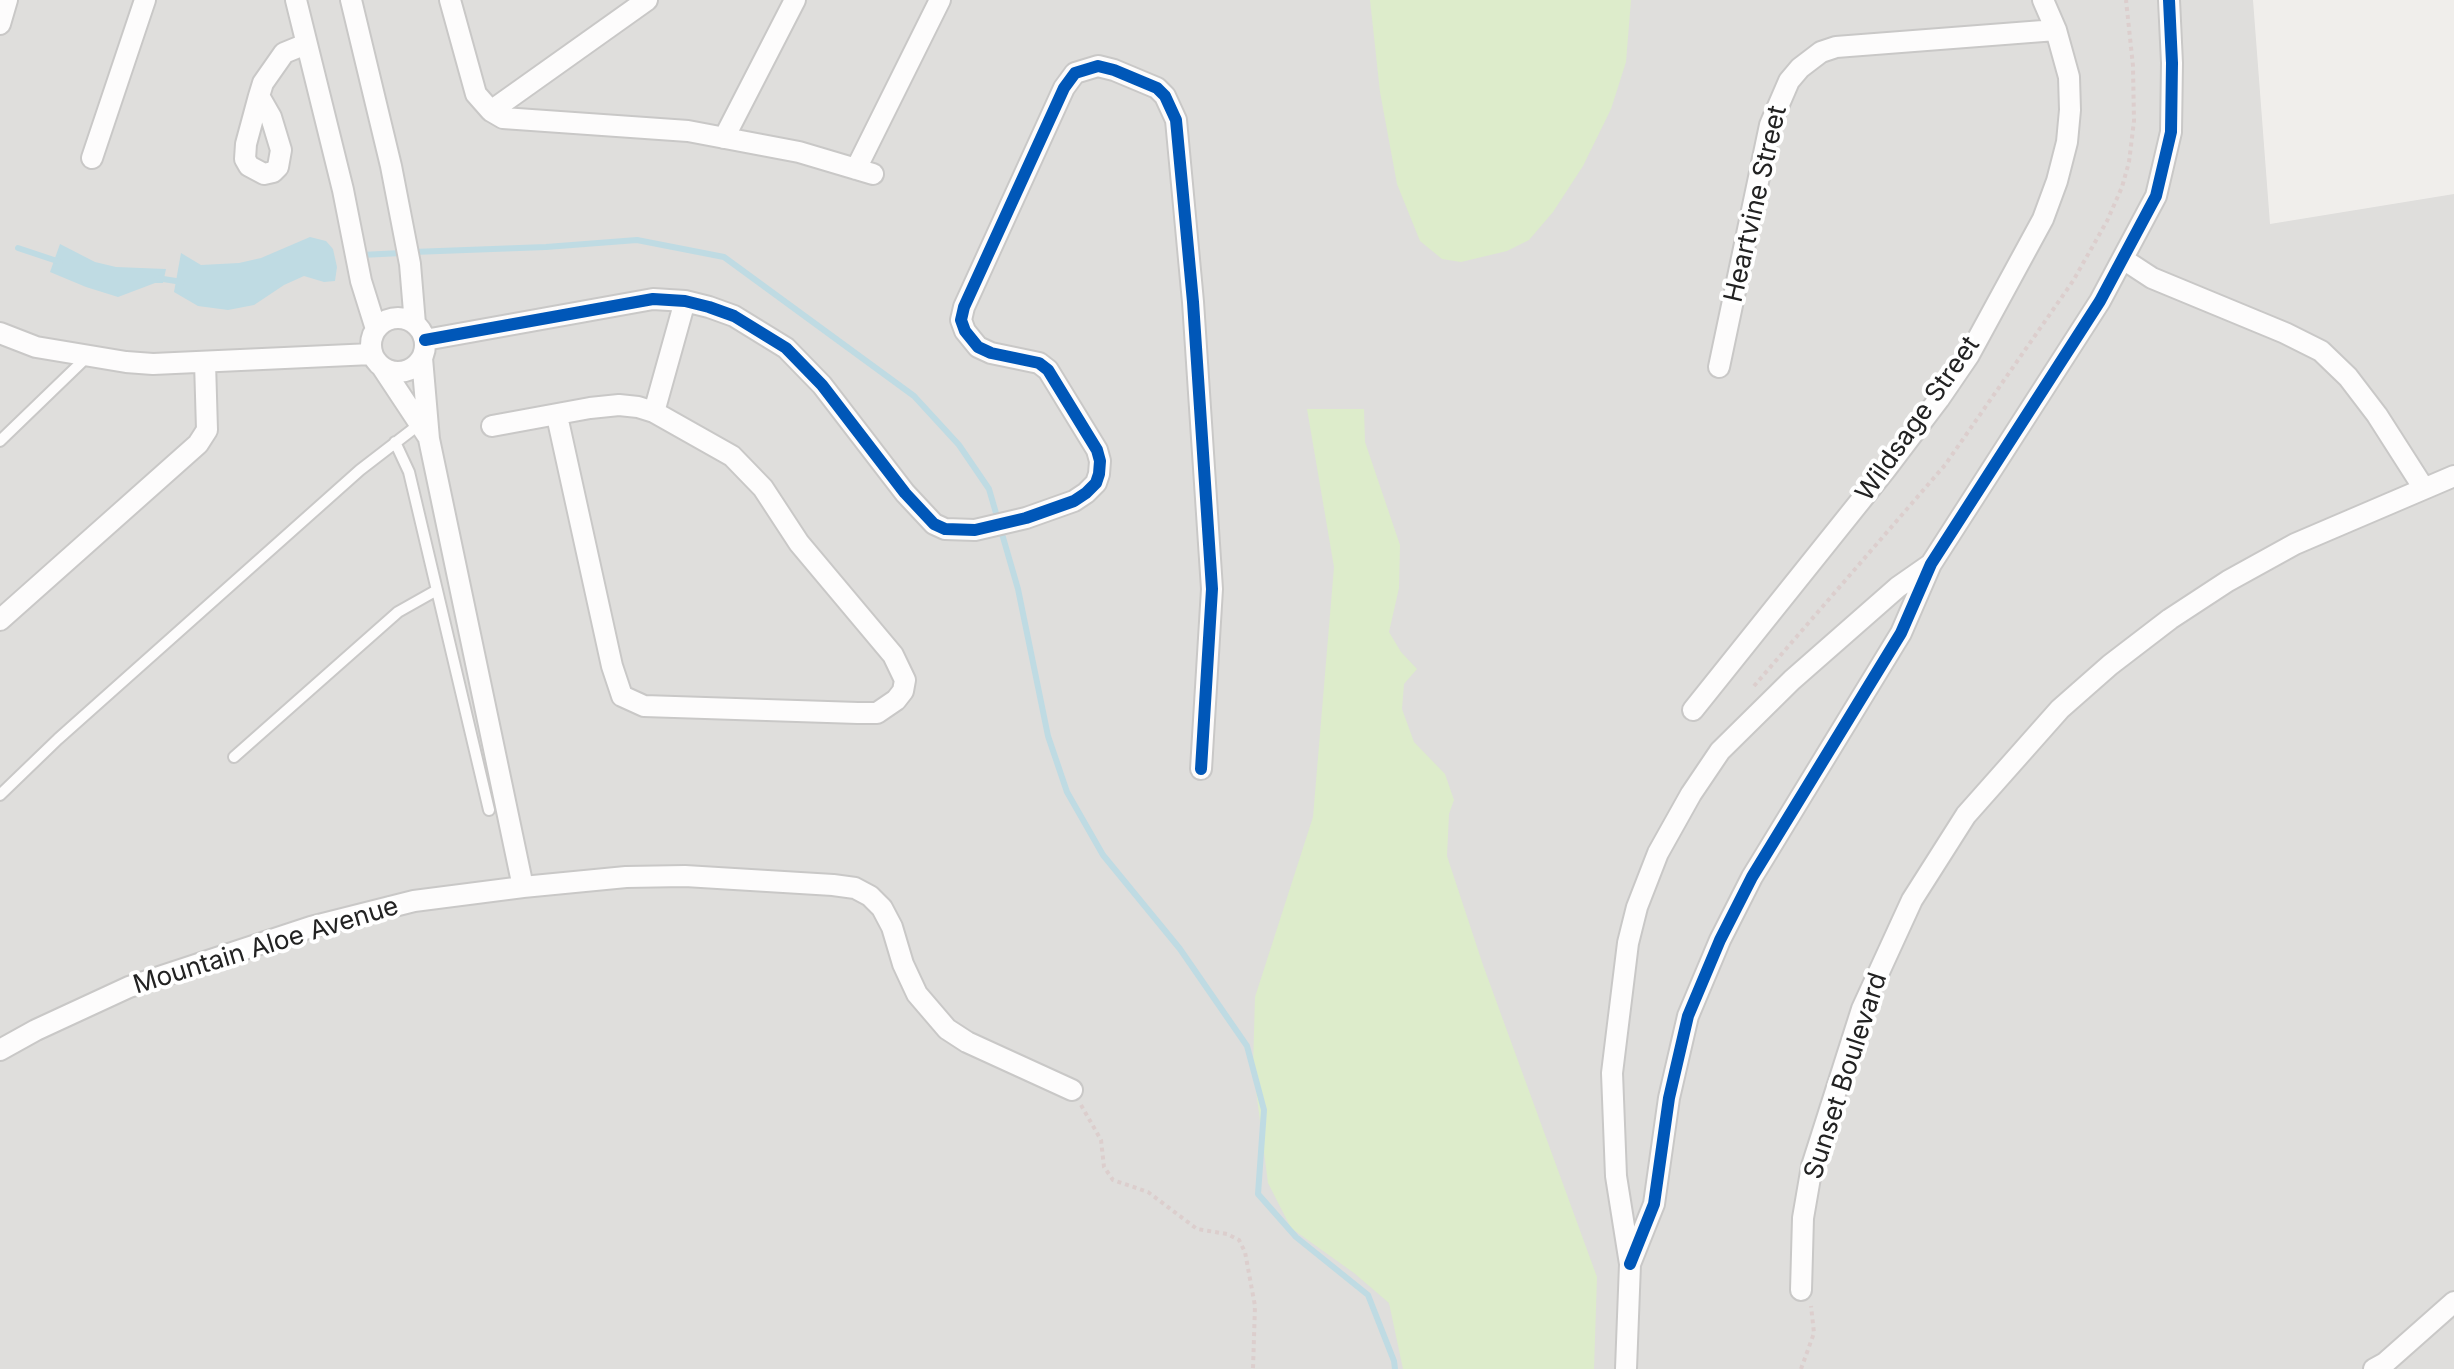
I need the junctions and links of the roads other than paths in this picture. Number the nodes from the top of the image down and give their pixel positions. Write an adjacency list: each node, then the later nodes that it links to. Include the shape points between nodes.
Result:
1 (7, 0): 11 (street)
2 (145, 0): 17 (street)
3 (296, 0): 13 (street)
4 (351, 0): 22 (street, via 391,166)
5 (450, 0): 15 (street, via 471,82)
6 (647, 0): 15 (street)
7 (795, 0): 16 (street)
8 (940, 0): 16 (street, via 865,171)
9 (2043, 0): 12 (street, Wildsage Street)
10 (2169, 0): 18 (street, via 2171,132 2156,196)
11 (0, 24)
12 (2056, 30): 26 (street, Heartvine Street, via 1836,47 1800,68 1770,125); 38 (street, Wildsage Street, via 2069,77 2070,110 2067,142 2043,219 1939,399)
13 (306, 44): 14 (street, via 277,60); 20 (street)
14 (259, 96)
15 (491, 111): 16 (street, via 503,118)
16 (724, 138)
17 (92, 158)
18 (2123, 259): 34 (street, via 2152,278 2321,351 2368,402); 35 (street)
19 (685, 301): 22 (street, via 653,299); 27 (street); 40 (street, via 734,316 786,348 822,385 927,518 945,529 975,530 1074,501 1096,483 1097,450 1048,370 978,347 961,320 1075,73 1098,66 1157,88 1176,120 1212,589)
20 (376, 329): 22 (street, via 390,318 408,319); 24 (street, via 370,345)
21 (0, 333): 23 (street)
22 (421, 340): 24 (street, via 408,370 391,371); 30 (street)
23 (87, 357): 25 (street, via 153,364); 31 (lane)
24 (377, 360): 25 (street); 30 (street)
25 (205, 362): 37 (street, via 207,430 198,444)
26 (1719, 367)
27 (654, 412): 28 (street, via 619,405); 28 (street, via 732,456 763,488 799,543 899,664 903,691 887,708 858,713 644,706 622,696)
28 (557, 416): 29 (street)
29 (492, 426)
30 (425, 427): 32 (lane); 43 (street)
31 (0, 441)
32 (395, 442): 36 (lane, via 409,472); 41 (lane)
33 (2454, 476): 34 (street, Sunset Boulevard)
34 (2423, 487): 47 (street, Sunset Boulevard, via 2295,544 2170,619 2060,709 1966,815 1912,900 1862,1009 1812,1166 1803,1218)
35 (1931, 564): 46 (street, via 1901,633 1752,877 1688,1016 1669,1098 1654,1204); 46 (street, via 1792,680 1720,751 1658,853 1628,943 1612,1073 1616,1176)
36 (437, 590): 39 (lane, via 398,612); 42 (lane)
37 (0, 620)
38 (1693, 710)
39 (234, 757)
40 (1201, 769)
41 (0, 795)
42 (489, 810)
43 (523, 887): 44 (street, Mountain Aloe Avenue, via 414,901 311,927 129,987); 45 (street, Mountain Aloe Avenue, via 685,876 855,888 882,908 917,994 947,1029)
44 (0, 1050)
45 (1072, 1090)
46 (1630, 1264): 49 (street)
47 (1801, 1290)
48 (2454, 1302): 50 (street)
49 (1626, 1369)
50 (2374, 1369)

